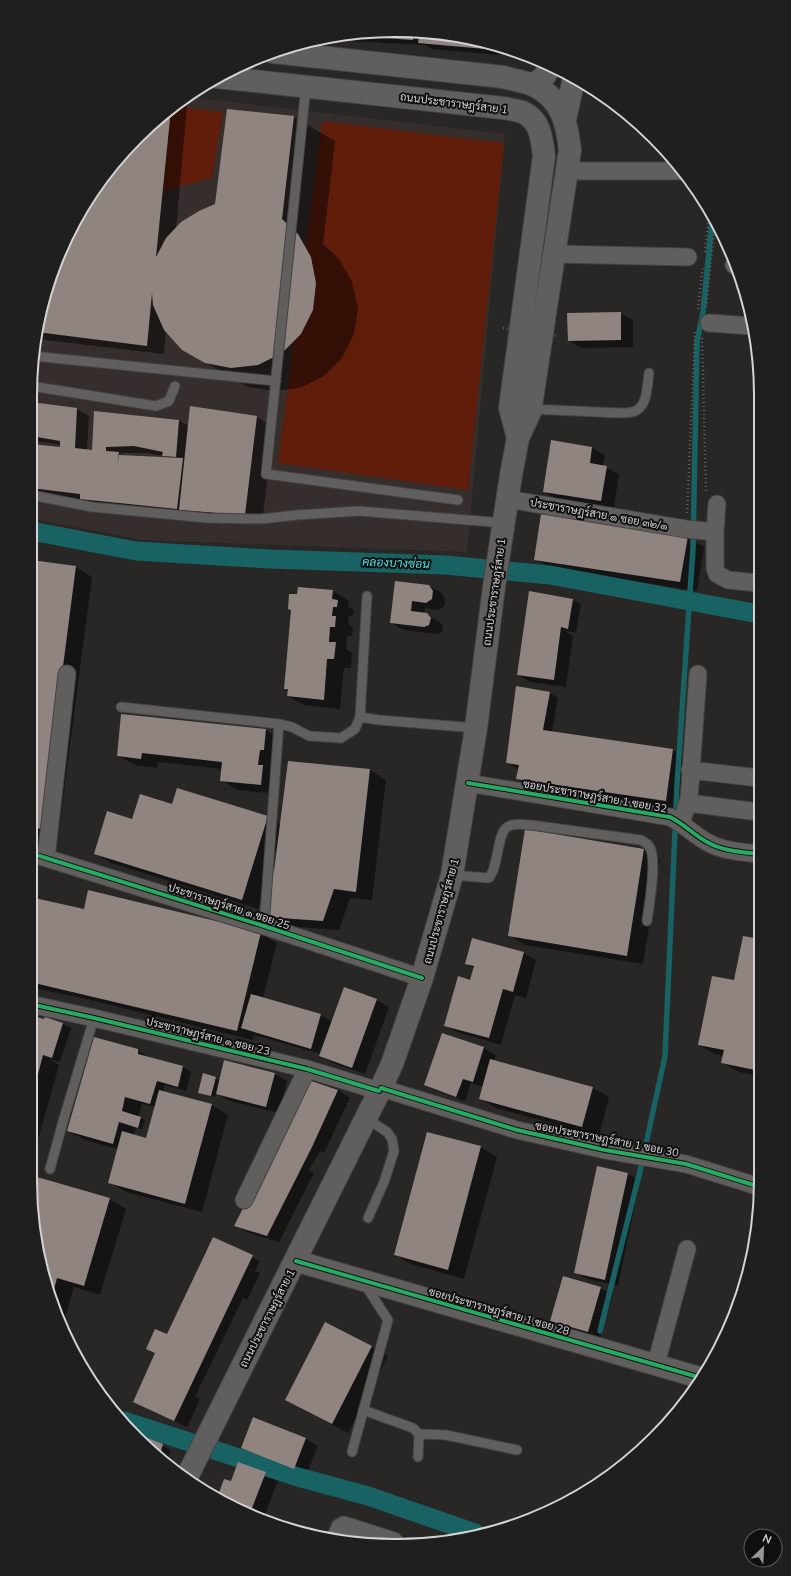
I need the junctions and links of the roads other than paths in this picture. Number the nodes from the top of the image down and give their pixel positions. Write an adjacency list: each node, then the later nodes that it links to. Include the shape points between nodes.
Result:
1 (288, 54): 5 (main road, ถนนประชาราษฎร์สาย 1, via 503,77)
2 (548, 71): 5 (main road)
3 (229, 78): 6 (main road, ถนนประชาราษฎร์สาย 1)
4 (573, 84): 7 (main road, ถนนประชาราษฎร์สาย 1)
5 (533, 85): 7 (main road, ถนนประชาราษฎร์สาย 1, via 556,103)
6 (306, 86): 16 (lane); 20 (main road, ถนนประชาราษฎร์สาย 1, via 503,108 523,112 539,128 544,156 510,408)
7 (565, 120): 8 (main road, ถนนประชาราษฎร์สาย 1, via 570,150)
8 (567, 171): 9 (street); 10 (main road, ถนนประชาราษฎร์สาย 1)
9 (675, 171)
10 (554, 254): 11 (street); 19 (main road, ถนนประชาราษฎร์สาย 1)
11 (688, 257)
12 (702, 321): 13 (street)
13 (747, 325)
14 (39, 357): 16 (lane)
15 (649, 373): 19 (lane, via 644,403 633,412)
16 (276, 381): 24 (lane, via 266,474)
17 (175, 386): 18 (lane, via 170,401 156,406)
18 (37, 387)
19 (530, 409): 20 (main road, ถนนประชาราษฎร์สาย 1)
20 (518, 438): 23 (main road, ถนนประชาราษฎร์สาย 1)
21 (37, 496): 25 (lane, via 92,507 207,518 261,519 359,511)
22 (711, 498): 26 (street)
23 (507, 499): 25 (main road, ถนนประชาราษฎร์สาย 1); 26 (street, ประชาราษฎร์สาย ๑ ซอย ๓๒/๑)
24 (458, 500)
25 (504, 523): 34 (main road, ถนนประชาราษฎร์สาย 1)
26 (699, 531): 27 (street, via 717,574 728,580)
27 (754, 583)
28 (367, 596): 32 (lane)
29 (67, 674): 43 (street)
30 (698, 674): 35 (street)
31 (121, 707): 33 (lane)
32 (360, 717): 33 (lane, via 355,728 341,738 309,736 292,727); 34 (lane)
33 (279, 724): 46 (lane)
34 (476, 728): 37 (main road, ถนนประชาราษฎร์สาย 1)
35 (690, 770): 36 (street); 38 (street)
36 (754, 777)
37 (468, 783): 40 (street, ซอยประชาราษฎร์สาย 1 ซอย 32); 44 (main road, ถนนประชาราษฎร์สาย 1)
38 (688, 803): 39 (street); 40 (street)
39 (754, 811)
40 (677, 821): 41 (street, ซอยประชาราษฎร์สาย 1 ซอย 32, via 708,843)
41 (754, 853)
42 (37, 855): 43 (street, ประชาราษฎร์สาย ๑ ซอย 25)
43 (46, 858): 46 (street, ประชาราษฎร์สาย ๑ ซอย 25)
44 (452, 875): 45 (lane, via 488,878 493,872 502,835 506,828 515,824 641,840 648,844 652,851 653,872); 47 (main road, ถนนประชาราษฎร์สาย 1)
45 (647, 921)
46 (264, 926): 47 (street, ประชาราษฎร์สาย ๑ ซอย 25)
47 (422, 978): 51 (main road, ถนนประชาราษฎร์สาย 1, via 392,1064)
48 (37, 1006): 49 (street, ประชาราษฎร์สาย ๑ ซอย 23)
49 (94, 1018): 50 (street, ประชาราษฎร์สาย ๑ ซอย 23); 53 (lane)
50 (307, 1069): 51 (street, ประชาราษฎร์สาย ๑ ซอย 23); 55 (street)
51 (380, 1090): 52 (main road, ถนนประชาราษฎร์สาย 1); 54 (street, ซอยประชาราษฎร์สาย 1 ซอย 30, via 517,1130 605,1150 686,1164)
52 (366, 1118): 56 (lane, via 387,1132 392,1139 394,1151); 58 (main road, ถนนประชาราษฎร์สาย 1)
53 (50, 1169)
54 (754, 1185)
55 (244, 1200)
56 (368, 1218)
57 (687, 1249): 60 (street)
58 (296, 1261): 59 (street, ซอยประชาราษฎร์สาย 1 ซอย 28); 67 (main road, ถนนประชาราษฎร์สาย 1)
59 (362, 1280): 60 (street, ซอยประชาราษฎร์สาย 1 ซอย 28); 62 (lane, via 388,1320)
60 (656, 1364): 61 (street, ซอยประชาราษฎร์สาย 1 ซอย 28)
61 (696, 1376)
62 (363, 1410): 63 (lane, via 413,1428); 65 (lane)
63 (419, 1434): 64 (lane, via 446,1435); 66 (lane)
64 (517, 1450)
65 (352, 1452)
66 (418, 1457)
67 (189, 1474)
68 (337, 1534): 69 (street, via 344,1525)
69 (387, 1539)

